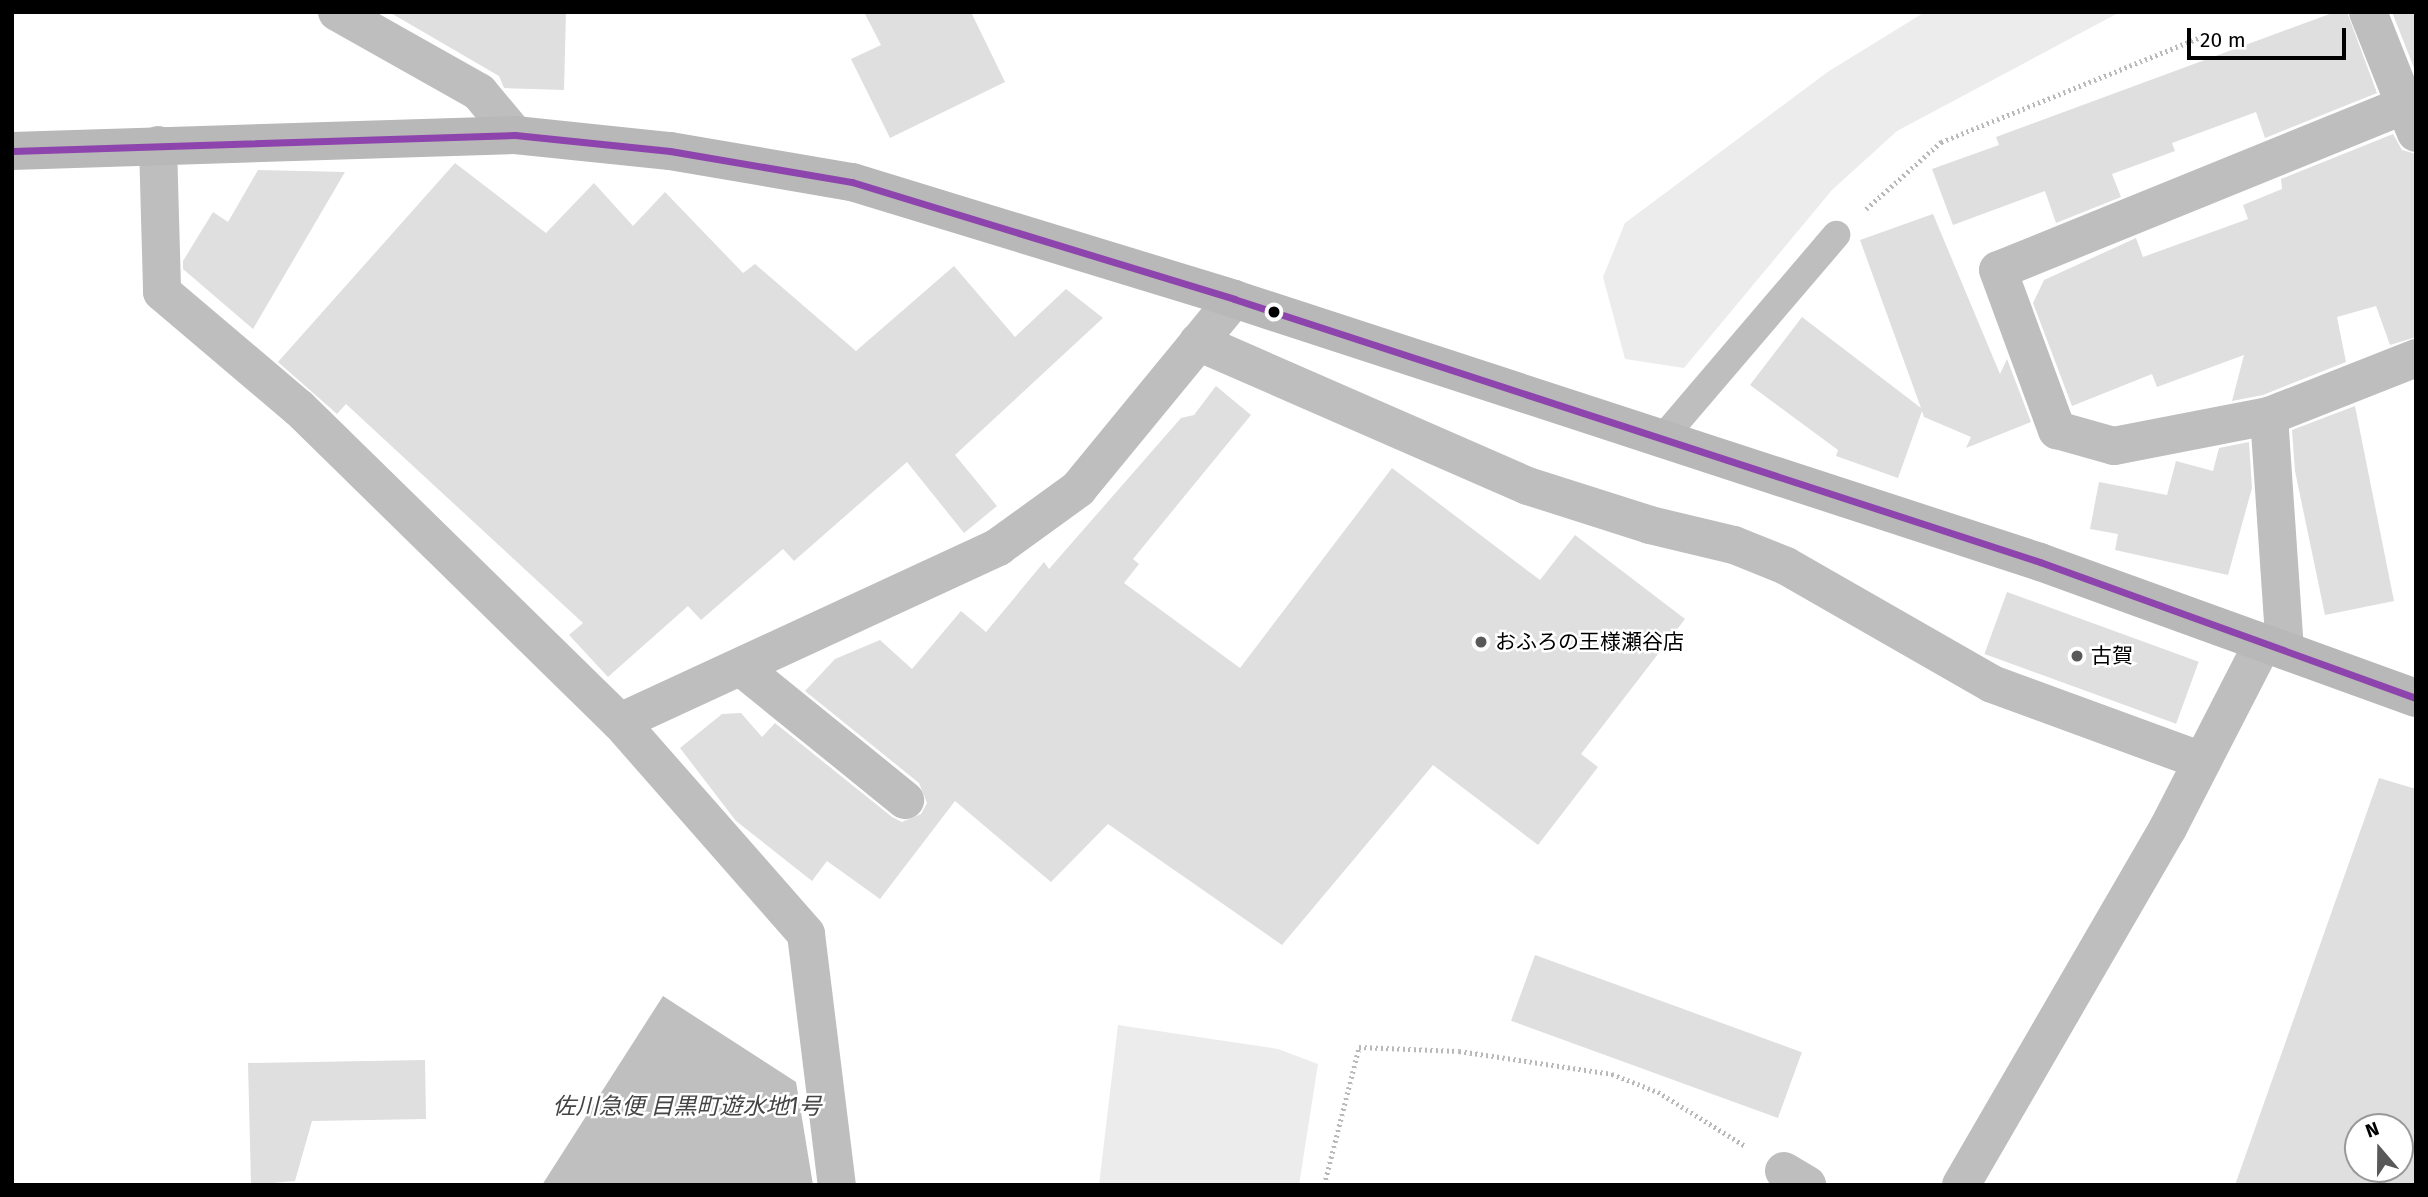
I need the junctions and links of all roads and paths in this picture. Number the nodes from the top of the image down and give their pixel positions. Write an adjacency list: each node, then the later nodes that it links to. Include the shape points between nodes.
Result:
1 (337, 12): 5 (street, via 478,92)
2 (2368, 12): 4 (street)
3 (2201, 37): 8 (path, via 1941,142)
4 (2410, 119): 12 (street, via 1998,270 2057,430 2114,446)
5 (515, 135): 6 (main road); 9 (main road, via 670,151 852,182)
6 (158, 145): 7 (main road); 17 (street, via 162,292 299,408)
7 (12, 151)
8 (1836, 235): 13 (lane)
9 (1234, 299): 10 (street); 13 (main road)
10 (1198, 342): 15 (street, via 1078,489 998,547); 18 (street, via 1528,486 1650,525 1734,545 1786,566 1992,684)
11 (2416, 358): 12 (street)
12 (2269, 416): 14 (street)
13 (1661, 440): 14 (main road, via 2040,562)
14 (2274, 647): 16 (main road); 18 (street)
15 (742, 668): 17 (street); 19 (street)
16 (2416, 698)
17 (620, 722): 21 (street, via 806,934)
18 (2202, 761): 23 (street)
19 (905, 800)
20 (1795, 1178): 22 (path, via 1658,1092 1612,1074 1459,1051 1359,1047)
21 (837, 1185)
22 (1324, 1185)
23 (1961, 1185)

